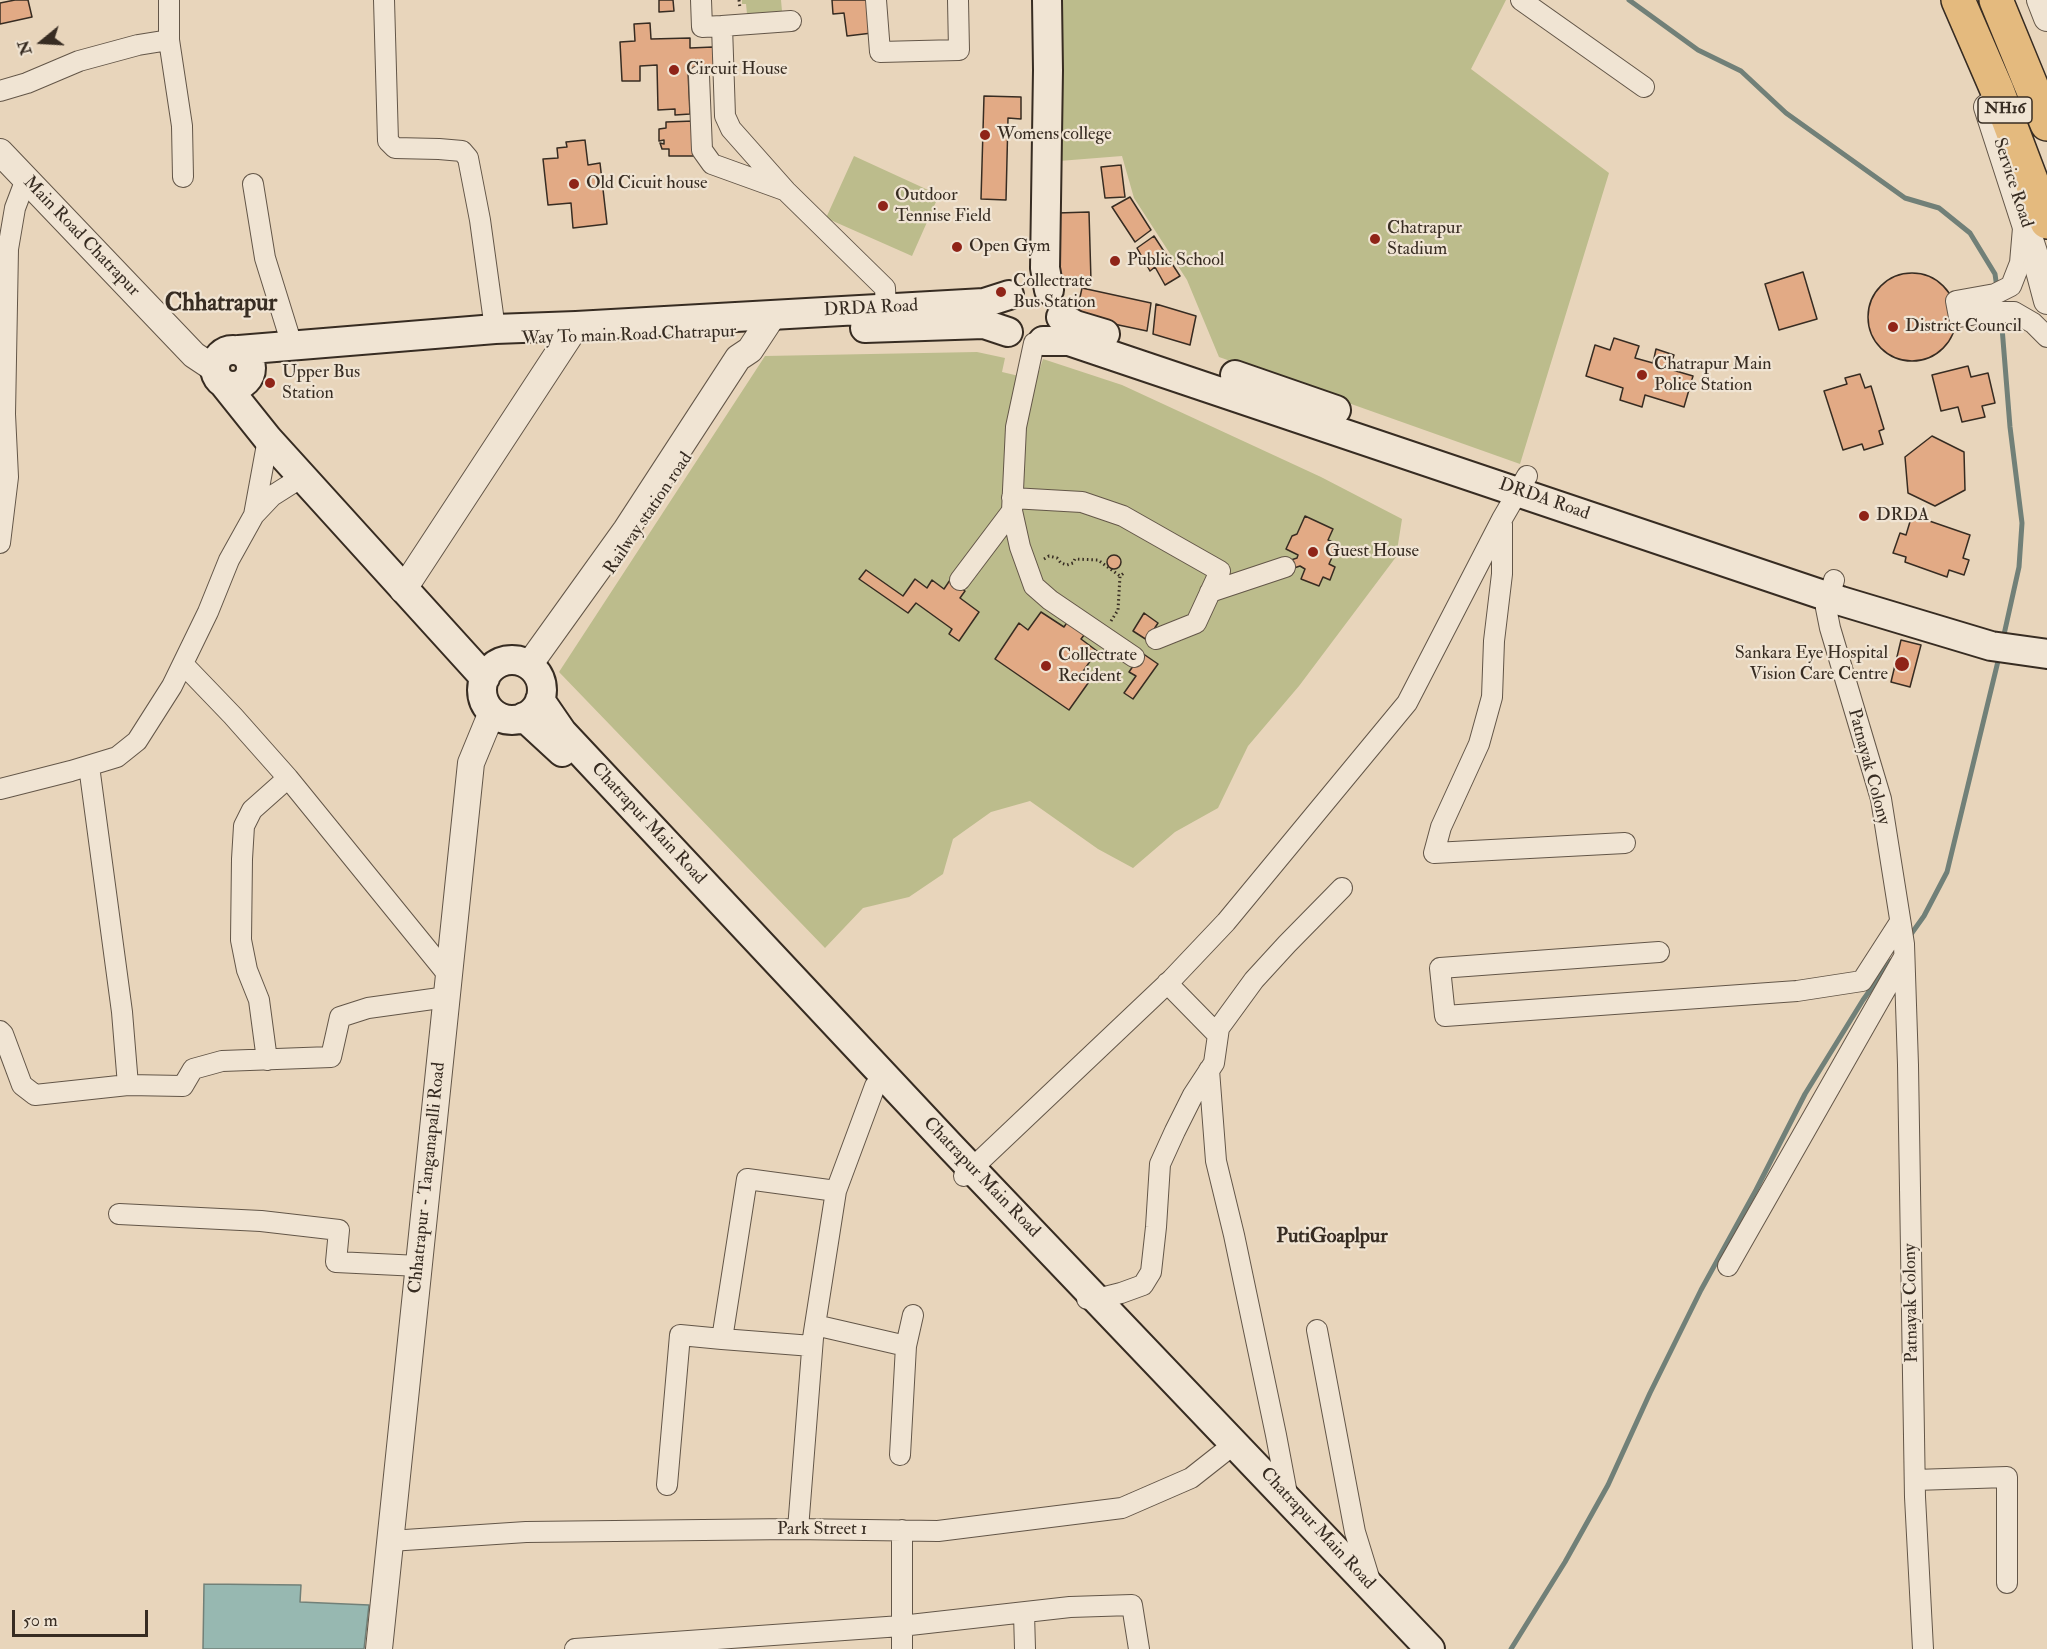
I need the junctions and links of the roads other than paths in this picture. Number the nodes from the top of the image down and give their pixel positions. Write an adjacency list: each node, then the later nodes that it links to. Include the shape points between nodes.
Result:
1 (169, 0): 16 (street)
2 (384, 0): 32 (street, via 388,141 395,148 462,152 468,159)
3 (701, 0): 15 (street, via 702,27)
4 (876, 0): 5 (street, via 880,52 959,50)
5 (958, 0)
6 (1032, 0): 27 (main road, via 1035,105)
7 (1047, 0): 27 (main road, via 1045,268)
8 (1521, 0): 18 (street)
9 (1944, 0): 26 (street, Service Road)
10 (1958, 0): 26 (highway, NH16, via 1997,90)
11 (1996, 0): 20 (highway, NH16)
12 (2040, 0): 13 (street)
13 (2047, 18)
14 (791, 21): 15 (street)
15 (722, 26): 25 (street, via 725,116 731,129)
16 (169, 40): 19 (street, via 79,62); 22 (street, via 182,126)
17 (699, 76): 25 (street, via 702,150 712,164)
18 (1644, 87)
19 (0, 91)
20 (2047, 124)
21 (0, 152): 23 (street, Main Road Chatrapur)
22 (183, 177)
23 (26, 179): 39 (street, Main Road Chatrapur, via 194,356); 46 (street, via 15,208 9,249 4,414 8,477)
24 (253, 184): 38 (street, via 265,258)
25 (786, 191): 29 (street, via 885,288)
26 (2035, 219): 28 (street, Service Road); 36 (street, via 2024,238 2011,286 1998,302 2033,323)
27 (1027, 290): 29 (main road, DRDA Road, via 984,303); 30 (main road, via 1056,298); 34 (main road, via 1003,309)
28 (2047, 301)
29 (886, 308): 33 (main road, DRDA Road)
30 (1061, 317): 37 (main road, via 1056,330); 42 (main road, DRDA Road, via 1075,325 1285,391)
31 (731, 318): 33 (main road, DRDA Road); 35 (main road, Way To main Road Chatrapur)
32 (495, 329): 35 (main road, Way To main Road Chatrapur); 38 (main road, Way To main Road Chatrapur)
33 (761, 332): 34 (main road, Way To main Road Chatrapur, via 984,324); 35 (main road, Way To main Road Chatrapur); 59 (street, Railway station road, via 738,358 626,530)
34 (1008, 332): 37 (main road, via 1016,338)
35 (572, 333): 39 (main road, Way To main Road Chatrapur); 49 (street)
36 (2047, 338)
37 (1039, 342): 42 (main road, DRDA Road, via 1069,341); 43 (street, via 1016,427)
38 (292, 345): 39 (main road, Way To main Road Chatrapur)
39 (234, 369): 40 (main road); 49 (main road)
40 (268, 439): 41 (main road); 44 (street)
41 (302, 477): 44 (street, via 272,496); 49 (main road)
42 (1523, 484): 45 (street); 50 (main road, DRDA Road)
43 (1012, 505): 48 (street); 51 (street, via 1082,502 1123,516 1220,571); 56 (street, via 1034,586)
44 (255, 515): 57 (street, via 229,560)
45 (1502, 519): 64 (street, via 1503,574 1492,697 1479,744 1440,827 1434,853); 69 (street, via 1407,703 1226,922)
46 (0, 543)
47 (1285, 567): 51 (street)
48 (960, 580)
49 (408, 583): 58 (main road)
50 (1831, 589): 52 (main road, DRDA Road); 66 (street, Patnayak Colony, via 1826,608 1830,628 1881,799)
51 (1210, 592): 53 (street, via 1196,623)
52 (1996, 638): 54 (main road); 55 (main road, DRDA Road)
53 (1156, 639)
54 (2047, 642)
55 (2047, 654)
56 (1134, 657)
57 (183, 664): 61 (street, via 137,741 117,757); 62 (street)
58 (489, 672): 59 (main road, via 502,661 521,661); 60 (main road, via 482,693)
59 (533, 689): 60 (main road, via 510,720); 75 (main road, Chatrapur Main Road, via 562,732)
60 (492, 712): 70 (street, Chhatrapur - Tanganapalli Road, via 471,763)
61 (89, 766): 63 (street); 76 (street)
62 (288, 778): 70 (street); 73 (street, via 252,810 243,837 242,940 247,970 259,1000)
63 (0, 789)
64 (1625, 843)
65 (1342, 888): 72 (street, via 1254,980)
66 (1900, 922): 67 (street, via 1862,981 1797,991 1445,1016 1440,968); 68 (street, Patnayak Colony)
67 (1659, 952)
68 (1904, 957): 81 (street); 91 (street, Patnayak Colony)
69 (1167, 983): 72 (street); 77 (street)
70 (448, 986): 73 (street, via 340,1017 331,1057); 80 (street, Chhatrapur - Tanganapalli Road)
71 (0, 1031): 76 (street, via 22,1085 35,1095)
72 (1218, 1035): 74 (street, via 1214,1064)
73 (267, 1060): 76 (street, via 222,1061 193,1069 183,1086)
74 (1209, 1070): 82 (street, via 1160,1164 1151,1272 1143,1285); 93 (street, via 1216,1161 1234,1235)
75 (879, 1080): 77 (main road, Chatrapur Main Road); 78 (street)
76 (128, 1084)
77 (967, 1173): 82 (main road, Chatrapur Main Road)
78 (836, 1191): 84 (street); 86 (street, via 747,1179)
79 (119, 1214): 80 (street, via 261,1221 339,1230 336,1262)
80 (419, 1266): 96 (street, Chhatrapur - Tanganapalli Road)
81 (1728, 1266)
82 (1088, 1299): 89 (main road, Chatrapur Main Road)
83 (913, 1315): 88 (street)
84 (815, 1325): 87 (street); 88 (street)
85 (1317, 1330): 98 (street)
86 (722, 1340): 87 (street); 92 (street, via 680,1335)
87 (812, 1346): 94 (street)
88 (906, 1346): 90 (street)
89 (1229, 1446): 93 (main road, Chatrapur Main Road); 95 (street, Park Street 1, via 1191,1478 1122,1508 938,1531)
90 (900, 1455)
91 (1915, 1480): 97 (street, via 2007,1477); 108 (street, Patnayak Colony)
92 (667, 1485)
93 (1283, 1504): 98 (main road, Chatrapur Main Road)
94 (798, 1529): 95 (street, Park Street 1); 96 (street, Park Street 1, via 526,1532)
95 (902, 1530): 100 (street)
96 (390, 1541): 101 (street, Chhatrapur - Tanganapalli Road)
97 (2007, 1583)
98 (1367, 1592): 106 (main road, Chatrapur Main Road); 107 (main road, Chatrapur Main Road)
99 (1024, 1613): 100 (street); 104 (street); 105 (street, via 1132,1605)
100 (902, 1626): 102 (street); 103 (street)
101 (379, 1649)
102 (575, 1649)
103 (902, 1649)
104 (1025, 1649)
105 (1139, 1649)
106 (1411, 1649)
107 (1430, 1649)
108 (1923, 1649)

